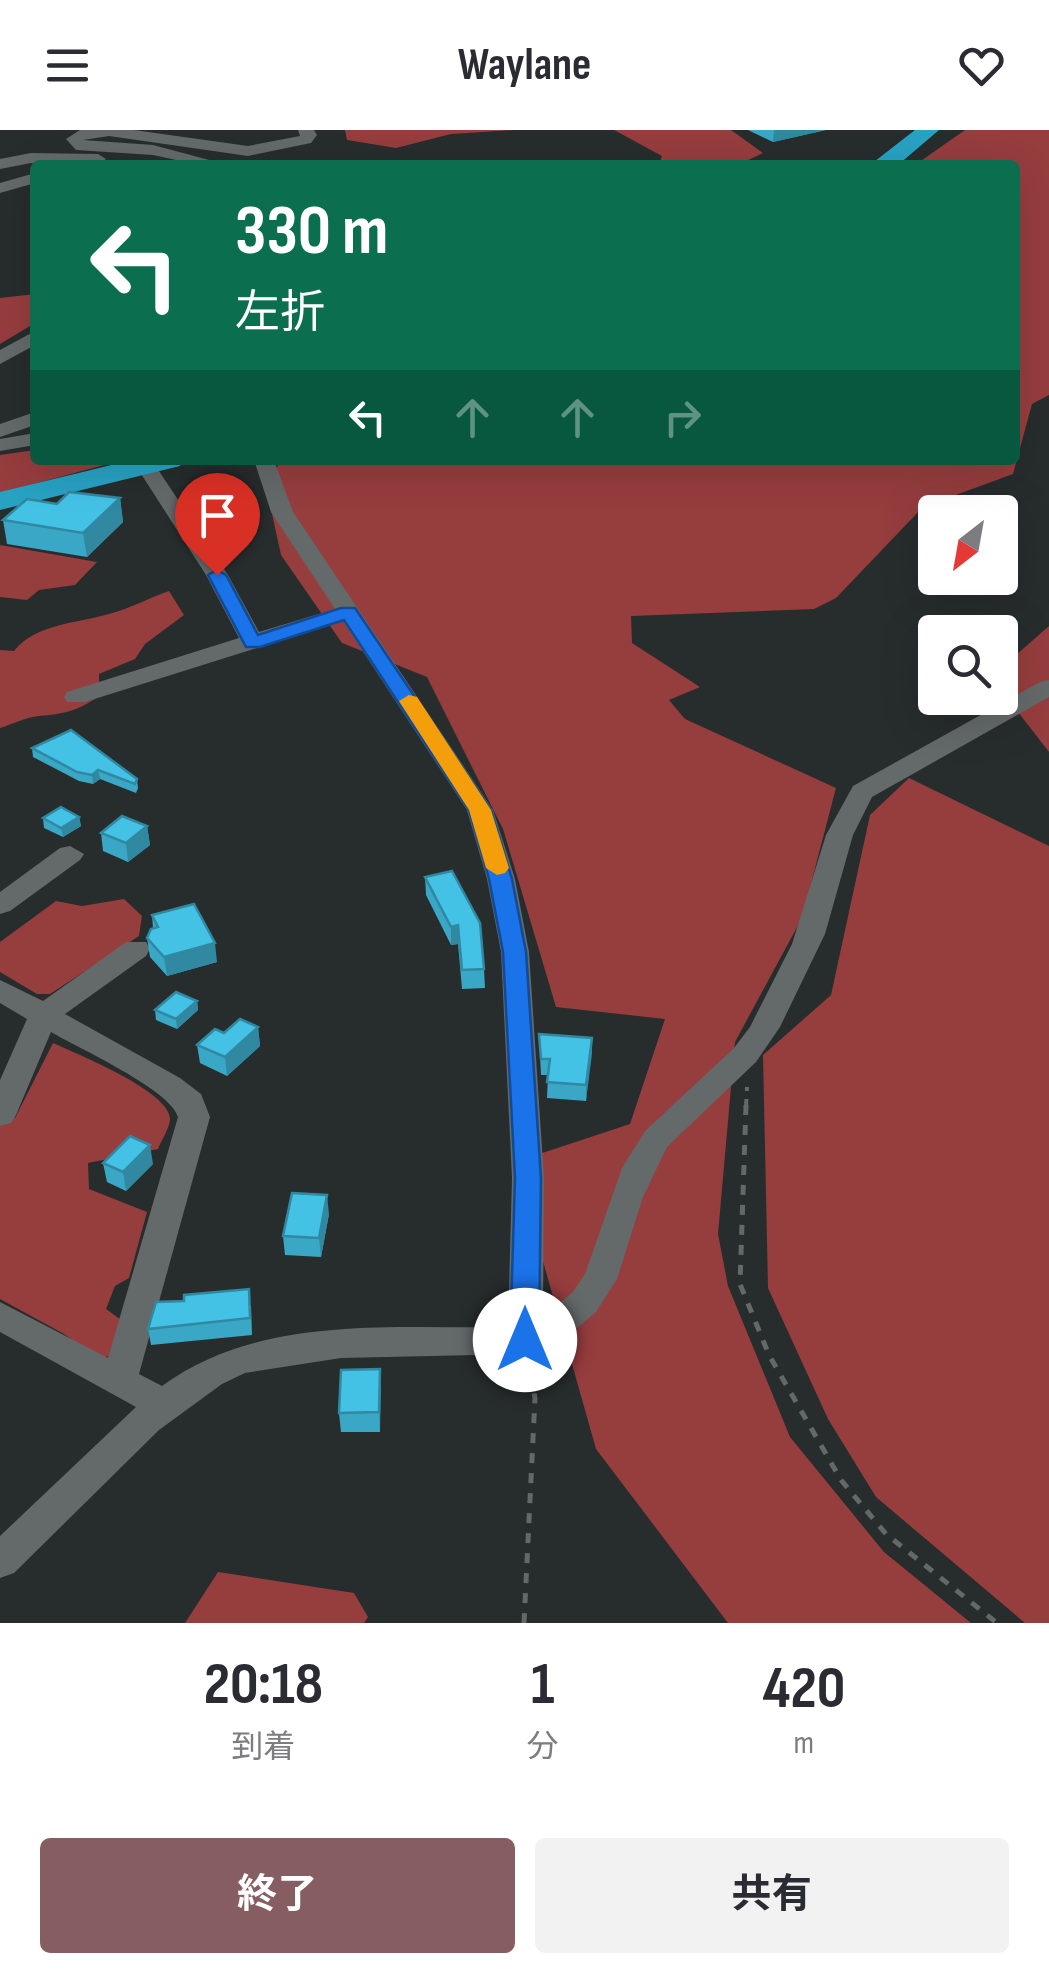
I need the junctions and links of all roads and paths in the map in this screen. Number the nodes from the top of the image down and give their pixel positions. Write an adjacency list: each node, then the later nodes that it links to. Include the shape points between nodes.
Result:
1 (306, 130): 6 (street, via 306,140 264,150 109,131 74,140)
2 (928, 130): 7 (highway)
3 (30, 160): 8 (street)
4 (31, 160): 5 (street)
5 (130, 160)
6 (198, 160)
7 (891, 160)
8 (0, 164)
9 (30, 179): 10 (street)
10 (0, 188)
11 (30, 340): 12 (street)
12 (0, 358)
13 (30, 420): 14 (street)
14 (0, 431)
15 (30, 441): 16 (street)
16 (0, 445)
17 (150, 465): 20 (highway)
18 (159, 465): 22 (street)
19 (266, 465): 21 (street, via 282,512)
20 (0, 501)
21 (348, 612): 22 (street); 33 (street, via 480,810 501,879 514,952 528,1178)
22 (253, 643): 24 (street)
23 (1049, 687): 30 (street, via 862,792 842,820 817,918)
24 (76, 697)
25 (70, 854): 26 (street)
26 (0, 905)
27 (136, 949): 29 (street)
28 (0, 990): 29 (street)
29 (44, 1015): 31 (street); 34 (street, via 170,1086 190,1102 194,1117)
30 (748, 1052): 33 (street, via 656,1140 629,1183 616,1238 580,1311); 38 (path, via 740,1284 768,1355 841,1480 886,1534)
31 (0, 1115)
32 (0, 1316): 34 (street)
33 (525, 1340): 35 (street, via 299,1348 234,1362); 37 (path, via 535,1398)
34 (119, 1380): 35 (street)
35 (164, 1406): 36 (street)
36 (0, 1561)
37 (524, 1623)
38 (997, 1623)

